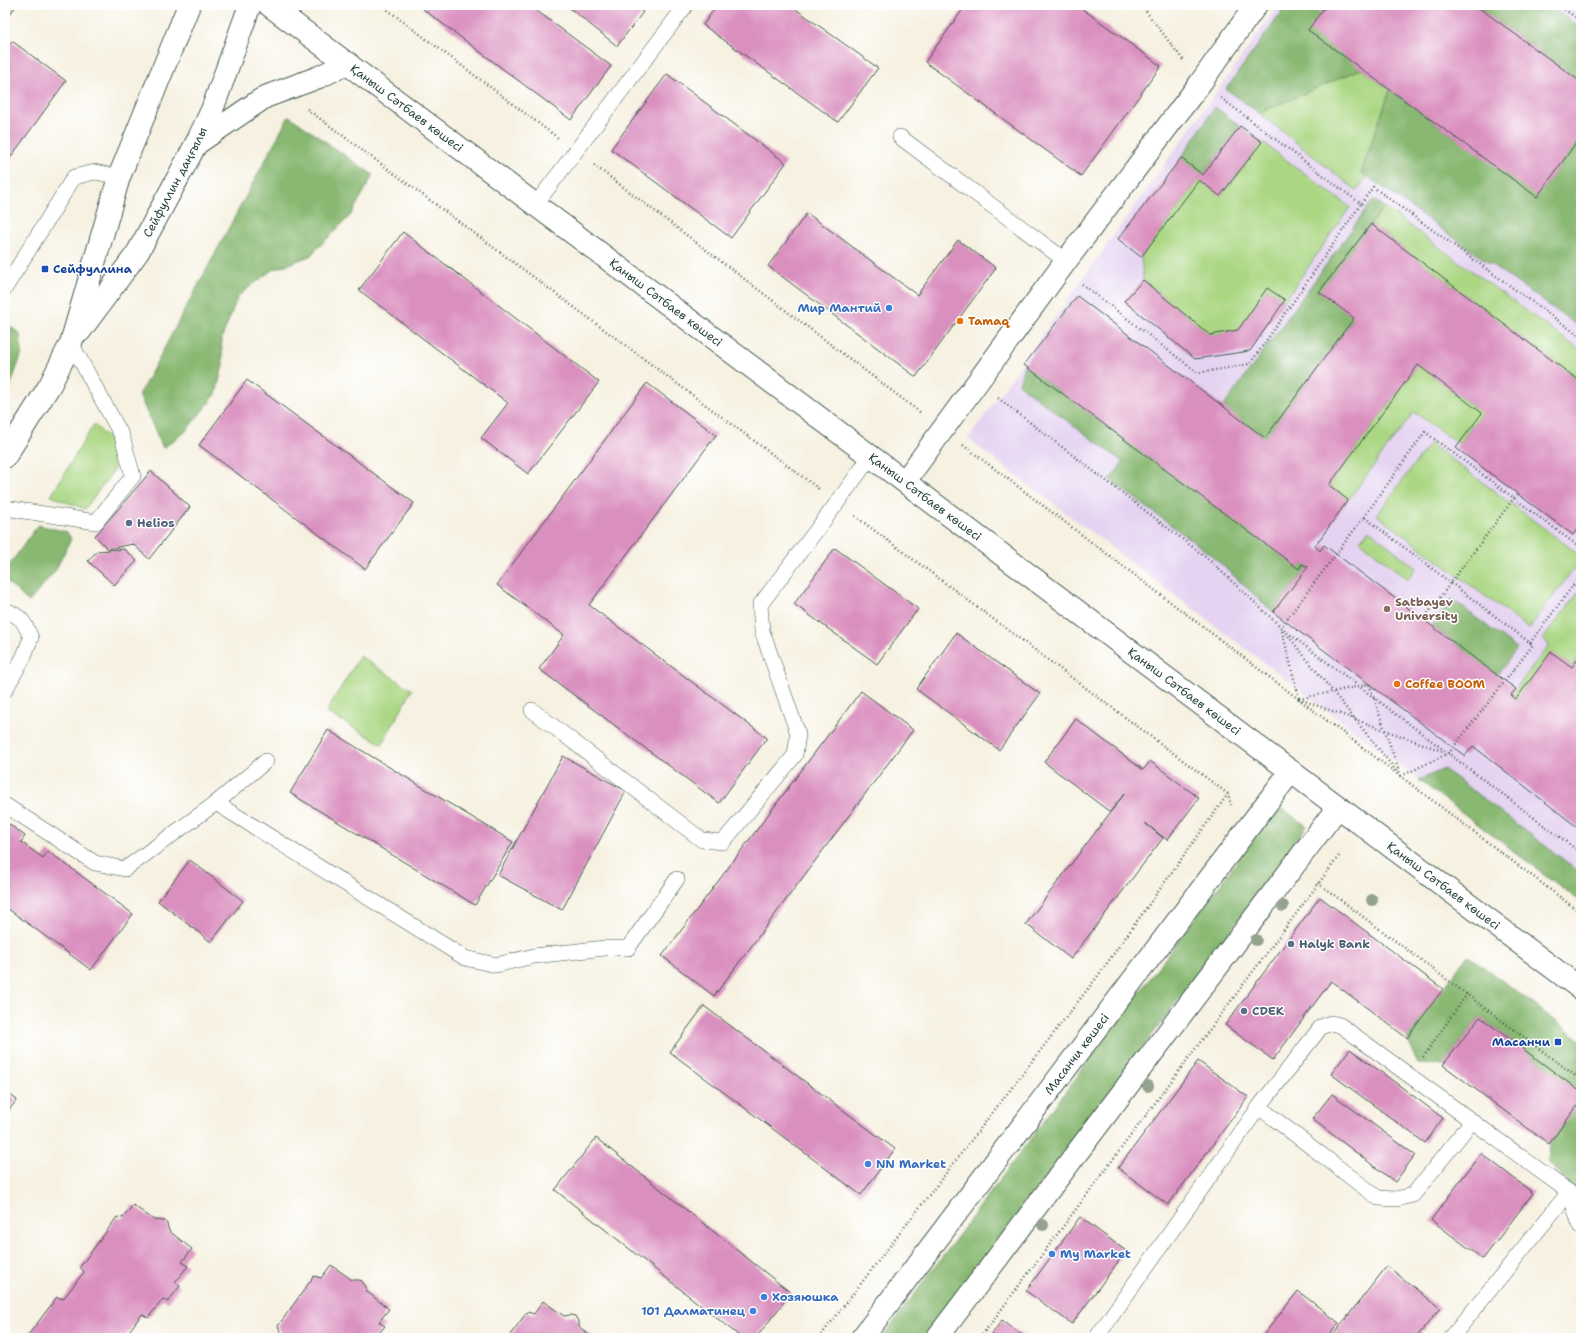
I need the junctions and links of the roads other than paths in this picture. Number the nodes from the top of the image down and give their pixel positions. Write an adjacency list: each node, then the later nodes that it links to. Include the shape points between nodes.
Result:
1 (189, 5): 9 (main road, Сейфуллин даңғылы)
2 (250, 5): 8 (main road, Сейфуллин даңғылы, via 212,110)
3 (269, 5): 6 (main road, Қаныш Сәтбаев көшесі)
4 (686, 5): 10 (lane)
5 (1256, 5): 11 (main road)
6 (348, 63): 8 (main road, via 265,97); 10 (main road, Қаныш Сәтбаев көшесі)
7 (900, 137): 11 (lane)
8 (196, 144): 13 (main road, Сейфуллин даңғылы, via 138,252)
9 (119, 177): 12 (lane, via 95,172 74,177); 13 (main road, Сейфуллин даңғылы)
10 (536, 204): 14 (main road, Қаныш Сәтбаев көшесі)
11 (1066, 261): 16 (main road)
12 (5, 288)
13 (70, 343): 15 (main road, Сейфуллин даңғылы, via 50,385); 17 (lane, via 122,436 133,476 96,522)
14 (870, 456): 16 (main road, Қаныш Сәтбаев көшесі); 20 (lane, via 838,503 760,605 762,631 798,734 795,755 723,842 702,840)
15 (5, 457)
16 (905, 482): 22 (main road, Қаныш Сәтбаев көшесі)
17 (5, 508)
18 (5, 610): 19 (lane, via 17,615 24,622 31,638)
19 (5, 690)
20 (532, 710)
21 (266, 761): 23 (lane)
22 (1291, 771): 25 (main road, Қаныш Сәтбаев көшесі); 33 (main road, Масанчи көшесі)
23 (216, 803): 24 (lane, via 125,869 95,862); 26 (lane, via 465,958 496,965 534,956 628,948)
24 (5, 805)
25 (1338, 807): 27 (main road, Қаныш Сәтбаев көшесі); 34 (main road)
26 (677, 879)
27 (1572, 976): 28 (main road, Қаныш Сәтбаев көшесі)
28 (1581, 990)
29 (1259, 1107): 30 (lane, via 1378,1198 1396,1199 1413,1195); 30 (lane, via 1321,1027 1331,1023 1340,1025); 35 (lane)
30 (1472, 1121): 31 (lane)
31 (1569, 1192): 32 (lane); 36 (lane)
32 (1581, 1228)
33 (862, 1338)
34 (937, 1338)
35 (1096, 1338)
36 (1451, 1338)

